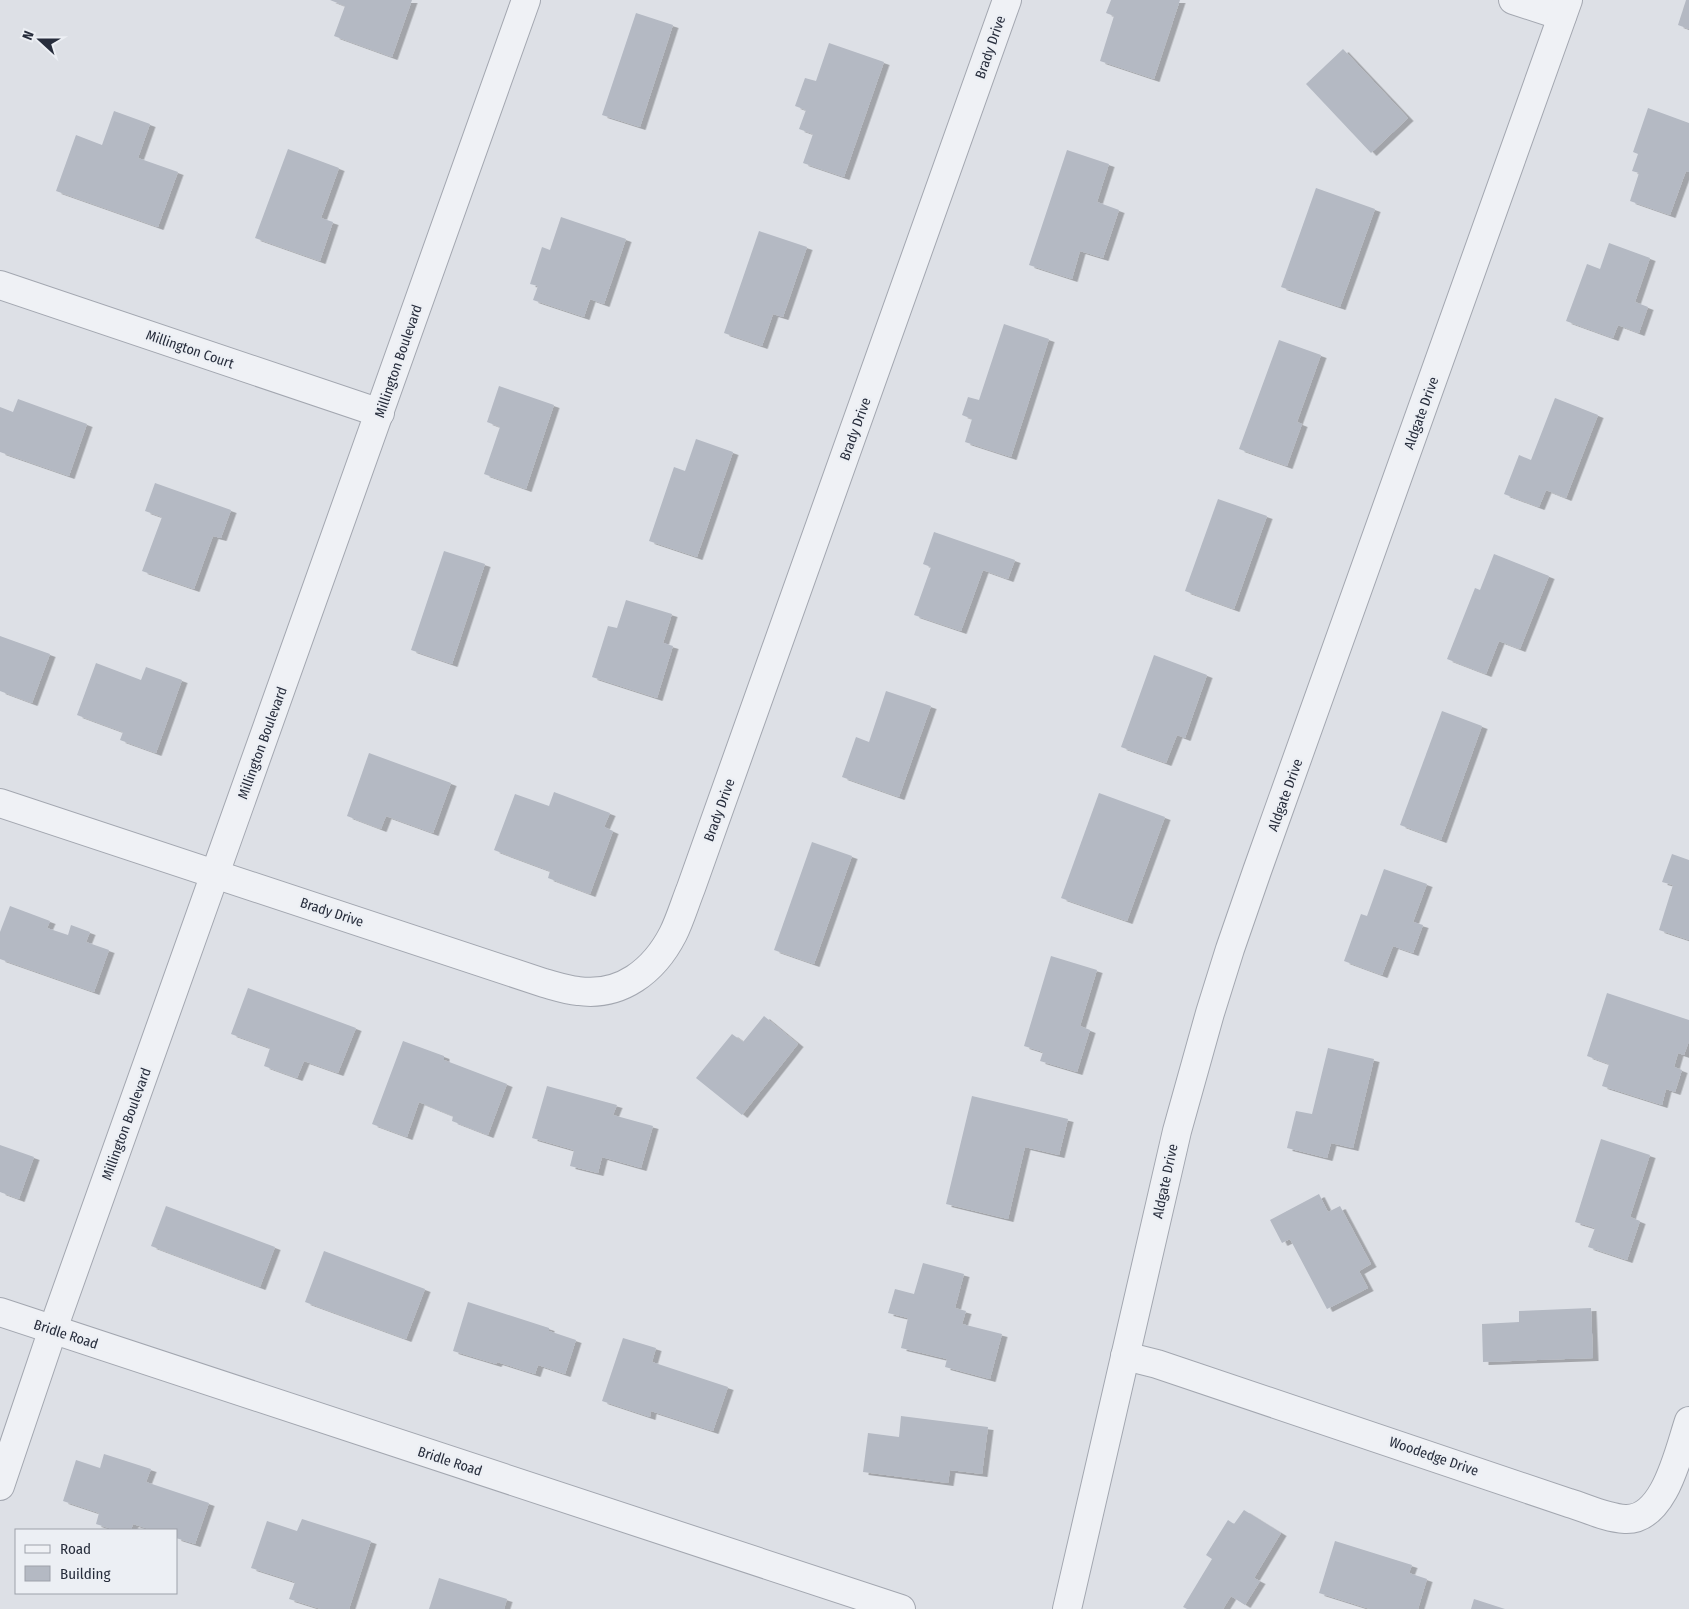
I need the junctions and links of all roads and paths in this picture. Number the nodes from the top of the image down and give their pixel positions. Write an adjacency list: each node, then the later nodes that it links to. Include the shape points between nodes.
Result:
1 (526, 0): 6 (street, Millington Boulevard)
2 (1007, 0): 8 (street, Brady Drive, via 691,888 674,932 651,966 631,982 611,990 578,992)
3 (1513, 0): 4 (street)
4 (1565, 8): 11 (street, Aldgate Drive, via 1230,949 1176,1130)
5 (0, 285): 6 (street, Millington Court)
6 (380, 413): 8 (street, Millington Boulevard)
7 (0, 802): 8 (street, Brady Drive)
8 (215, 874): 10 (street, Millington Boulevard)
9 (0, 1312): 10 (street, Bridle Road)
10 (53, 1329): 13 (street, Millington Boulevard); 14 (street, Bridle Road)
11 (1125, 1356): 12 (street, Woodedge Drive, via 1626,1519 1639,1516 1662,1495); 15 (street, Aldgate Drive)
12 (1689, 1421)
13 (0, 1486)
14 (901, 1609)
15 (1067, 1609)

